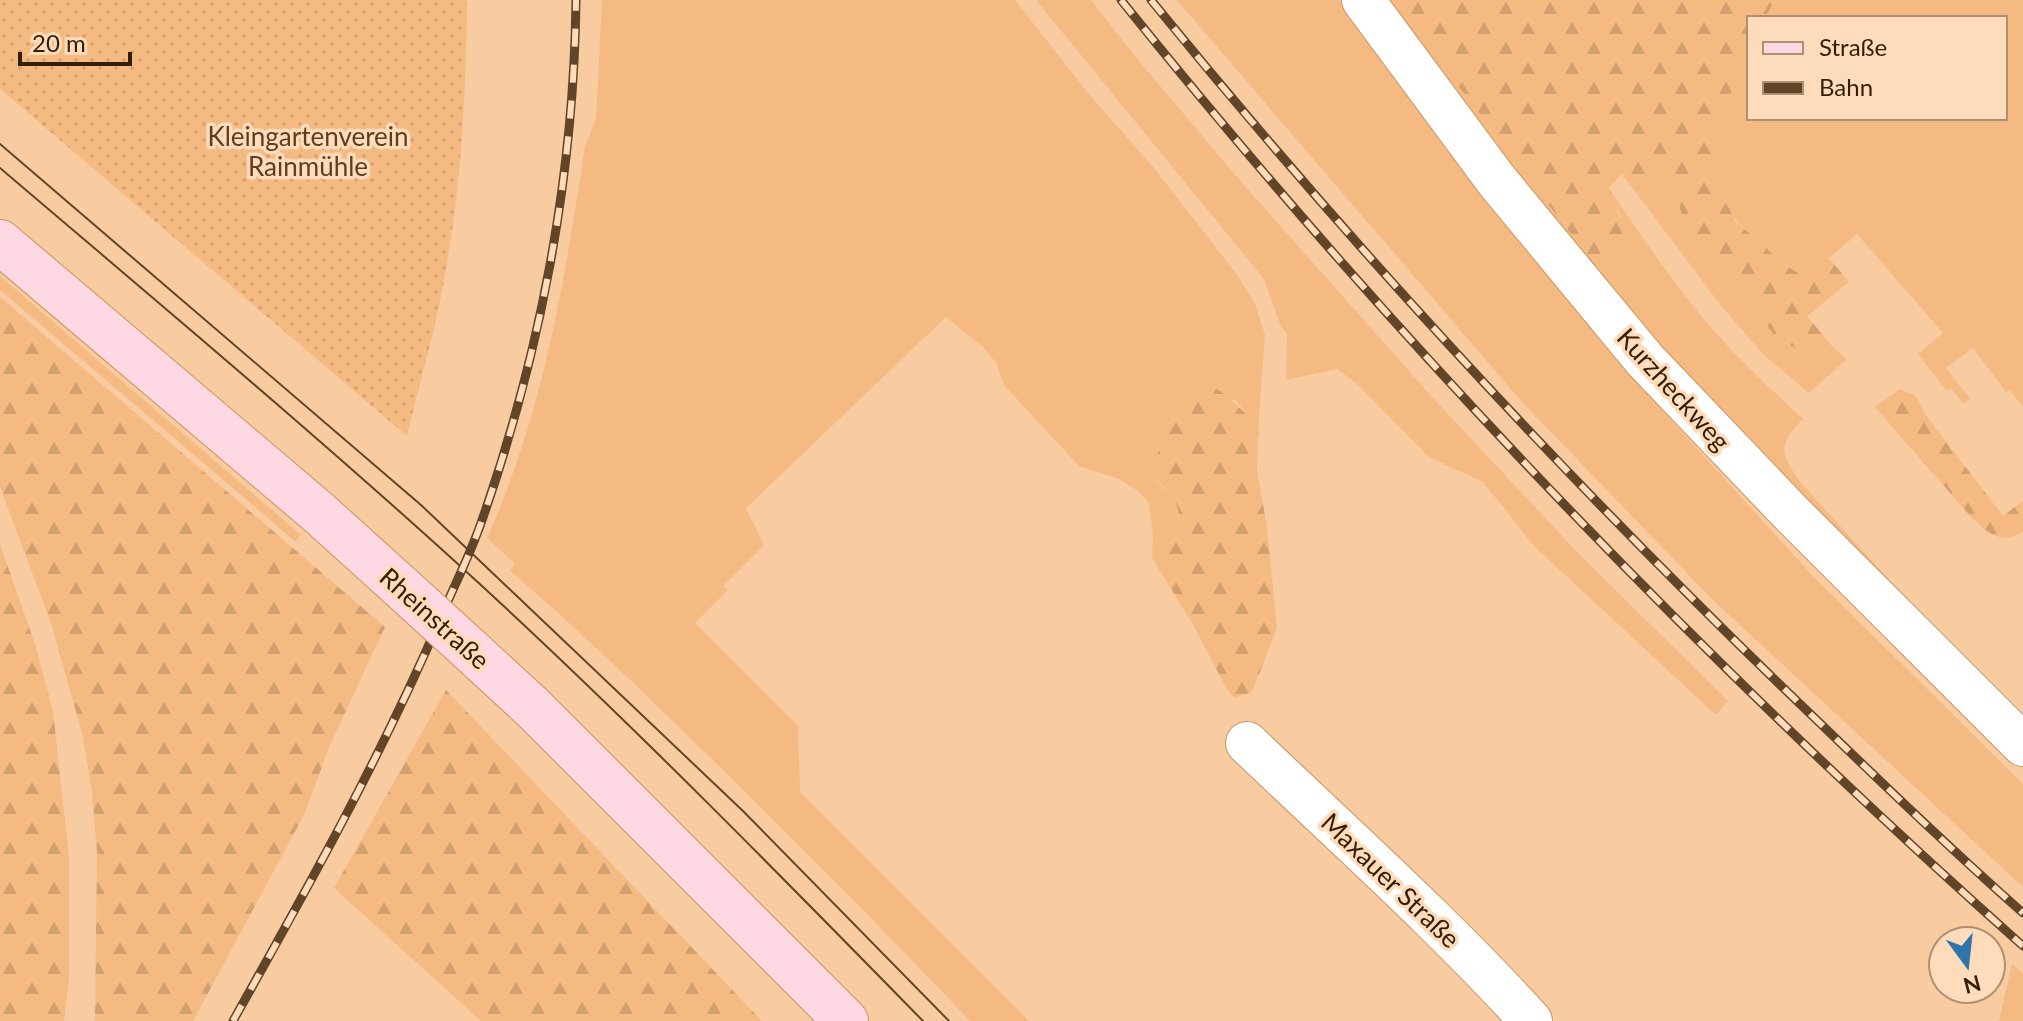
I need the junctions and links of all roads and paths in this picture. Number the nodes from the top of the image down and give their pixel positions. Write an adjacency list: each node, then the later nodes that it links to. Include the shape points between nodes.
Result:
1 (1363, 0): 4 (street, Kurzheckweg, via 1497,181 1645,360)
2 (0, 242): 5 (main road, Rheinstraße, bridge, via 318,512 531,706)
3 (1247, 743): 6 (street, Maxauer Straße, via 1408,895)
4 (2023, 745)
5 (846, 1021)
6 (1531, 1021)

